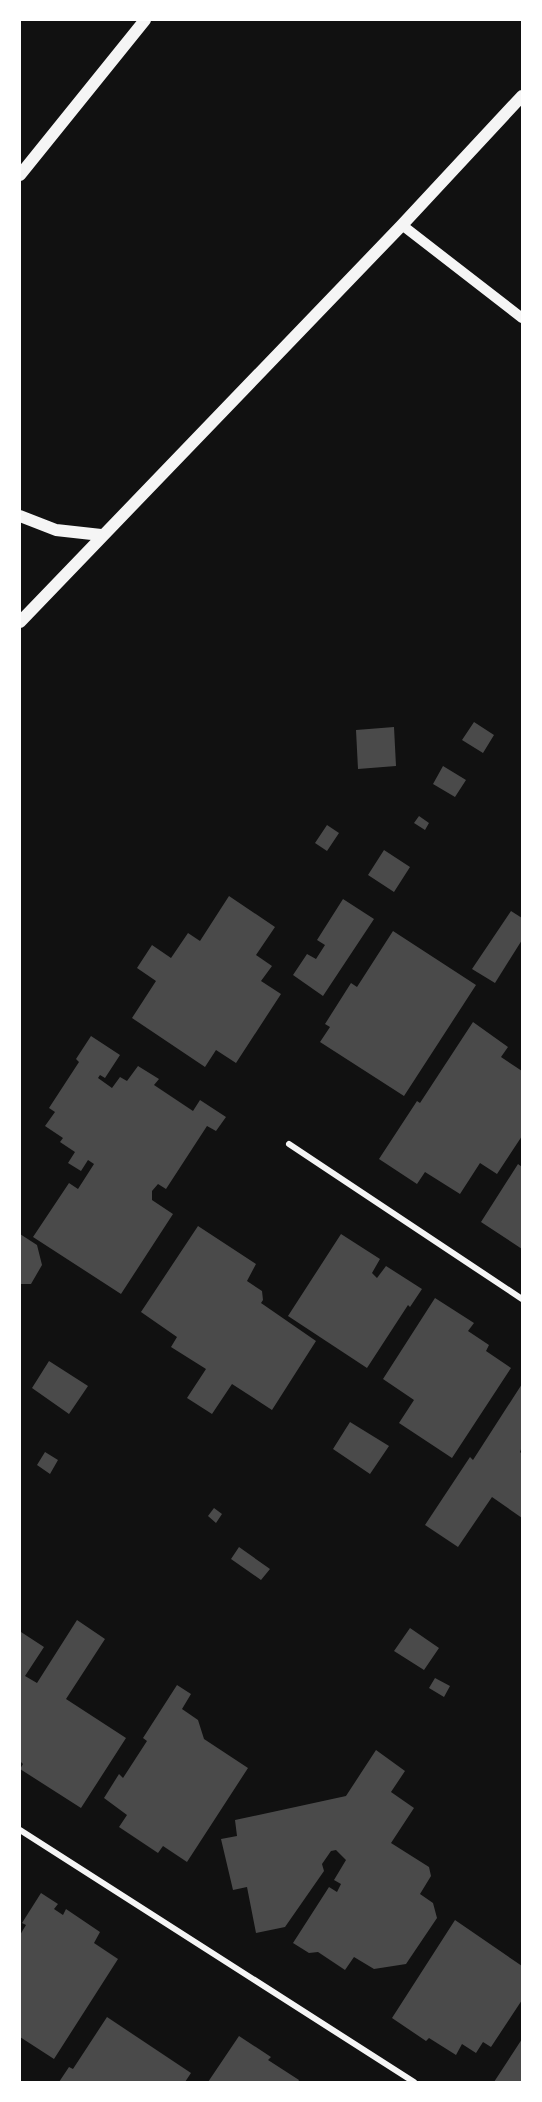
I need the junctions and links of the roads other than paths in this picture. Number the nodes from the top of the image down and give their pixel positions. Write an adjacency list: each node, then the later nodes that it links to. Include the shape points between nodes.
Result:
1 (145, 20): 3 (main road)
2 (522, 96): 4 (main road)
3 (20, 175)
4 (402, 225): 5 (street); 7 (main road)
5 (522, 318)
6 (20, 516): 7 (main road, via 56,530)
7 (101, 535): 8 (main road)
8 (20, 621)
9 (289, 1144): 10 (street)
10 (522, 1299)
11 (20, 1830): 12 (street)
12 (414, 2082)

